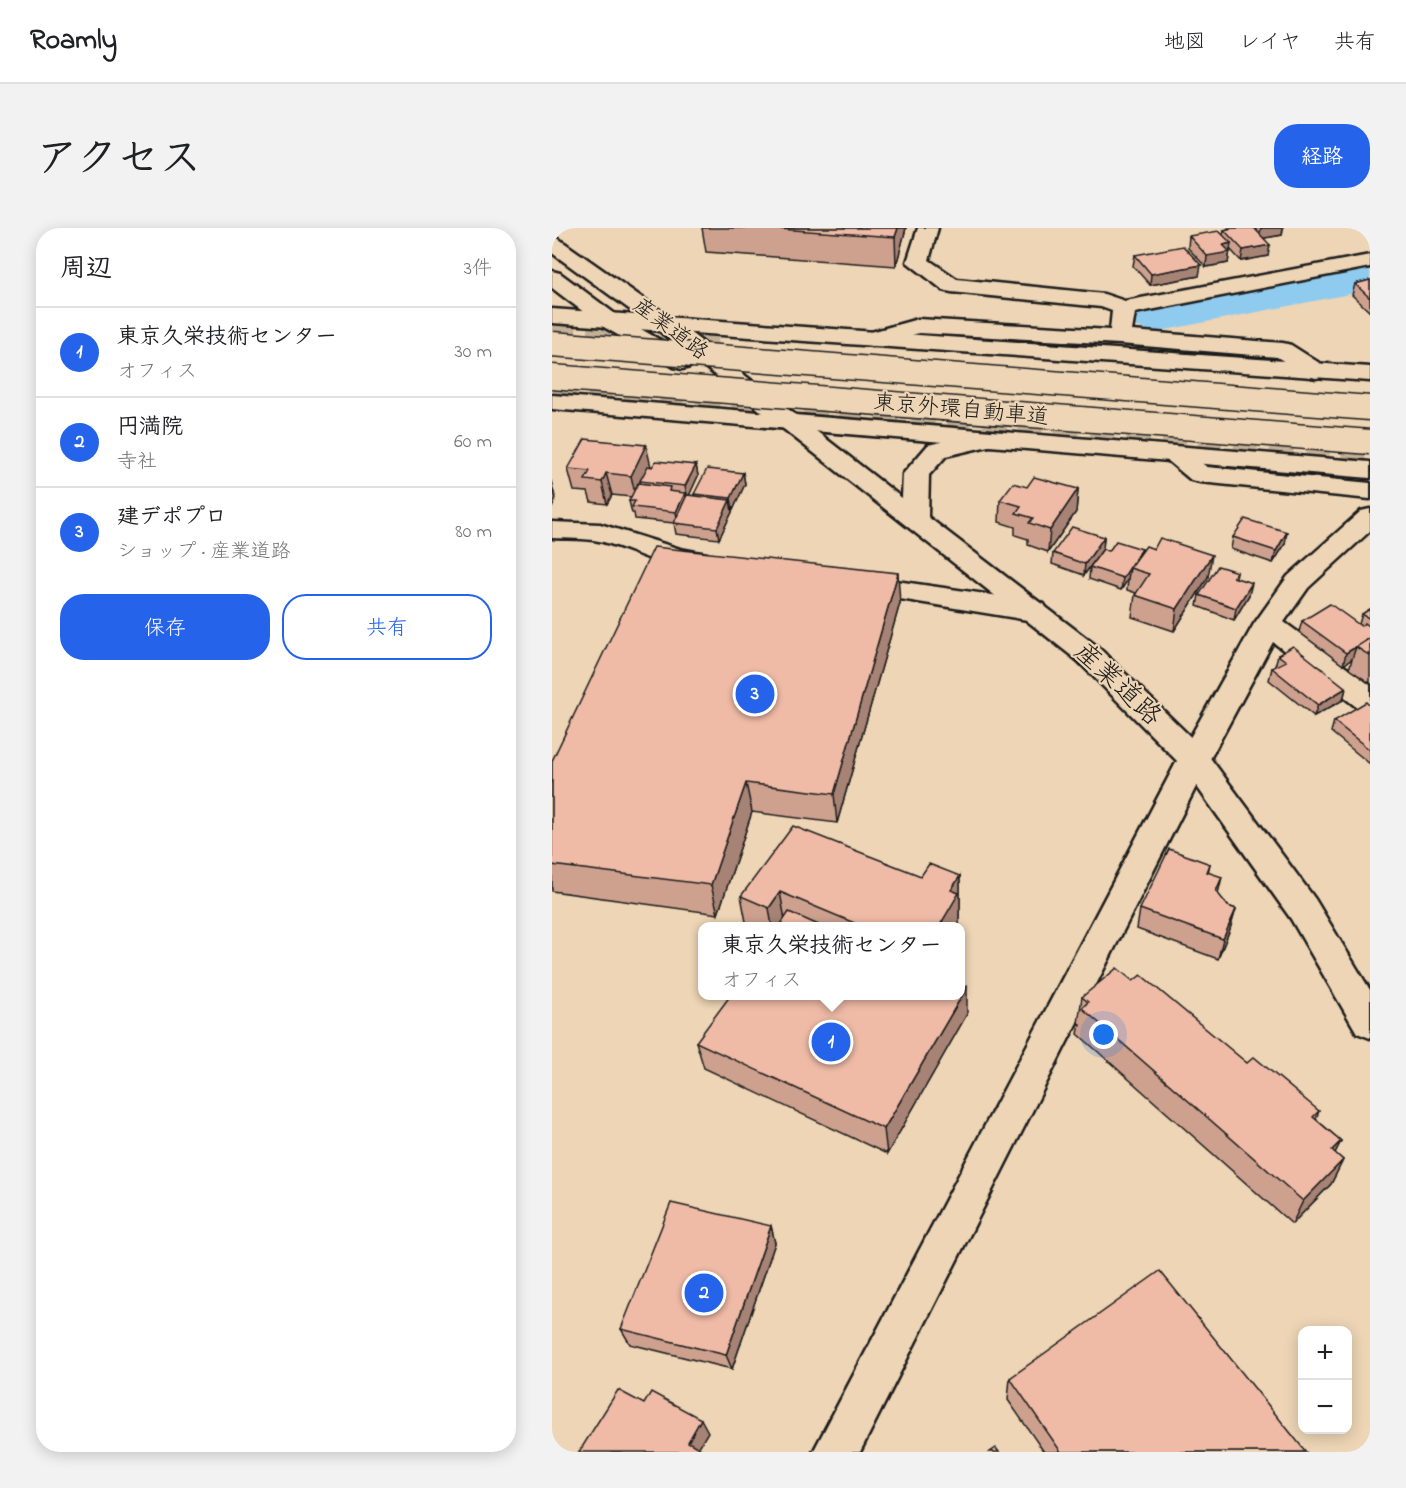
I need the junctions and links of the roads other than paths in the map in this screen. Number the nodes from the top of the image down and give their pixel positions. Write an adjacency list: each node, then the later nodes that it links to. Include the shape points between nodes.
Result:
1 (928, 228): 5 (main road, via 918,262 951,285 1104,301)
2 (552, 243): 8 (main road, 産業道路)
3 (1370, 261): 5 (main road)
4 (552, 278): 7 (main road, 産業道路)
5 (1124, 308): 9 (main road)
6 (552, 316): 7 (main road)
7 (610, 321): 8 (main road); 17 (main road, 産業道路)
8 (666, 325): 10 (main road); 17 (main road, 産業道路)
9 (1120, 337): 10 (main road, via 918,326); 12 (main road, via 1283,350)
10 (872, 339): 12 (main road)
11 (552, 344): 16 (main road, 東京外環自動車道, bridge)
12 (1317, 370): 13 (main road)
13 (1370, 374)
14 (552, 377): 19 (main road, 東京外環自動車道, bridge)
15 (552, 402): 17 (main road)
16 (1370, 408)
17 (785, 420): 18 (main road); 23 (main road, 産業道路)
18 (988, 438): 20 (main road); 23 (main road, via 937,450 916,474)
19 (1370, 442)
20 (1173, 454): 21 (main road); 22 (main road, via 1200,474)
21 (1370, 470)
22 (1370, 490)
23 (915, 520): 28 (main road, 産業道路)
24 (552, 530): 26 (main road, via 600,532 677,557)
25 (1363, 532): 29 (main road, via 1298,582)
26 (723, 564)
27 (827, 580): 28 (main road)
28 (1034, 611): 31 (main road, 産業道路, via 1088,654)
29 (1268, 624): 30 (main road); 31 (main road)
30 (1370, 702)
31 (1194, 759): 32 (main road, 産業道路, via 1303,909); 33 (main road)
32 (1370, 1022)
33 (836, 1452)

